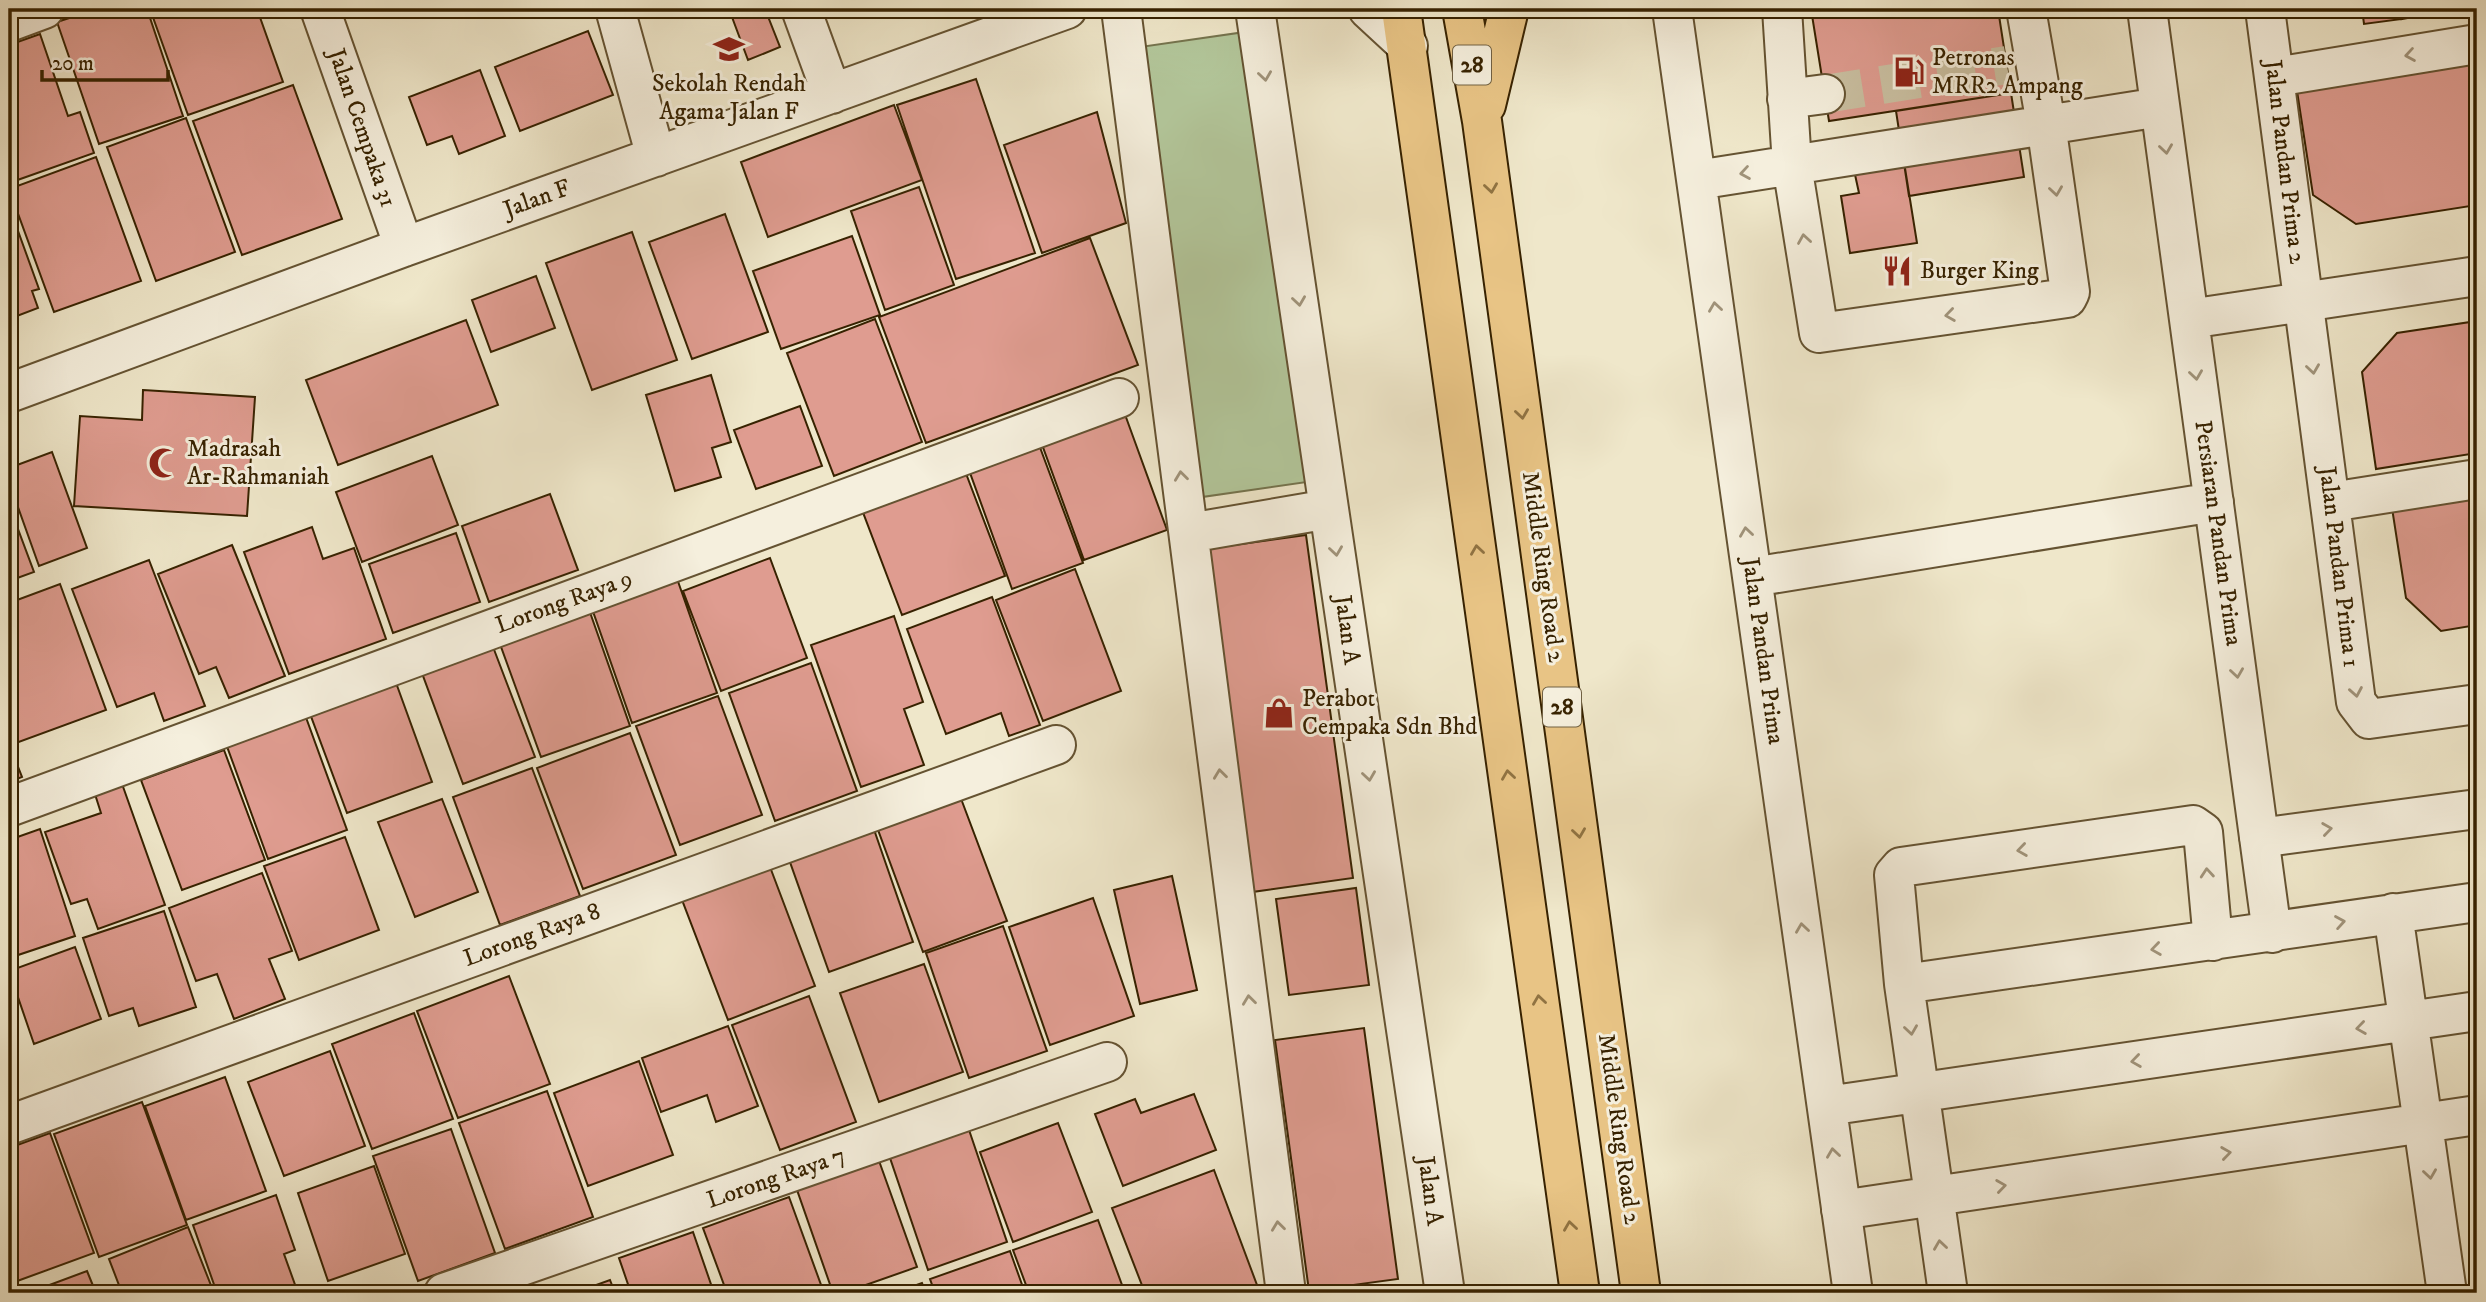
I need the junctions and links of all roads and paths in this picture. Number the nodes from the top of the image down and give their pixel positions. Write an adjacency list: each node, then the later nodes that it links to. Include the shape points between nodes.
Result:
1 (44, 9): 17 (street)
2 (320, 9): 30 (street, Jalan Cempaka 31)
3 (615, 9): 27 (street)
4 (801, 9): 21 (street)
5 (1067, 9): 21 (street, Jalan F)
6 (1121, 9): 40 (street, one-way to 6)
7 (1255, 9): 39 (street, Jalan A, one-way to 39)
8 (1368, 9): 19 (street)
9 (1401, 9): 19 (highway)
10 (1462, 9): 25 (highway, Middle Ring Road 2 / 28)
11 (1509, 9): 25 (highway)
12 (1672, 9): 29 (street, Jalan Pandan Prima)
13 (1782, 9): 23 (street)
14 (2026, 9): 26 (street, via 2021,62)
15 (2147, 9): 24 (street, Persiaran Pandan Prima)
16 (2266, 15): 20 (street, Jalan Pandan Prima 2)
17 (9, 22)
18 (2477, 44): 20 (street, one-way to 20)
19 (1408, 46): 65 (highway, one-way to 19)
20 (2275, 77): 32 (street, Jalan Pandan Prima 2)
21 (832, 94): 27 (street, Jalan F)
22 (1825, 94): 23 (street)
23 (1787, 99): 28 (street)
24 (2160, 107): 26 (street); 33 (street, Persiaran Pandan Prima, one-way to 33)
25 (1482, 121): 66 (highway, Middle Ring Road 2 / 28, one-way to 66)
26 (2046, 124): 28 (street); 28 (street, one-way to 28, via 2070,292 2067,298 1819,333)
27 (656, 157): 30 (street, Jalan F)
28 (1792, 165): 29 (street, one-way to 29)
29 (1697, 180): 41 (street, Jalan Pandan Prima, one-way to 29)
30 (404, 247): 34 (street, Jalan F)
31 (2477, 276): 32 (street)
32 (2304, 302): 33 (street); 38 (street, Jalan Pandan Prima 1, one-way to 38)
33 (2189, 319): 37 (street, Persiaran Pandan Prima, one-way to 37)
34 (9, 393)
35 (1119, 398): 44 (street, Lorong Raya 9)
36 (2477, 479): 38 (street)
37 (2214, 502): 41 (street); 46 (street, Persiaran Pandan Prima, one-way to 46)
38 (2331, 502): 42 (street, Jalan Pandan Prima 1, one-way to 42, via 2356,702 2369,719)
39 (1329, 509): 40 (street); 64 (street, Jalan A, one-way to 64)
40 (1189, 533): 63 (street, one-way to 40)
41 (1752, 577): 56 (street, Jalan Pandan Prima, one-way to 41)
42 (2477, 704)
43 (1056, 745): 59 (street, Lorong Raya 8)
44 (9, 807)
45 (2477, 808): 46 (street, one-way to 45)
46 (2259, 838): 49 (street, Persiaran Pandan Prima)
47 (2477, 902): 48 (street)
48 (2393, 913): 49 (street, one-way to 48); 53 (street)
49 (2272, 933): 50 (street)
50 (2213, 941): 51 (street, one-way to 51); 51 (street, one-way to 51, via 2203,832 2193,825 1901,867 1895,875)
51 (1904, 984): 55 (street, one-way to 55)
52 (2477, 1011): 53 (street)
53 (2409, 1021): 55 (street, one-way to 55); 58 (street)
54 (1107, 1062): 62 (street, Lorong Raya 7)
55 (1919, 1093): 56 (street); 60 (street)
56 (1827, 1106): 61 (street, Jalan Pandan Prima, one-way to 56)
57 (2477, 1115): 58 (street)
58 (2423, 1123): 60 (street, one-way to 58); 69 (street, one-way to 69)
59 (9, 1125)
60 (1933, 1196): 61 (street); 68 (street, one-way to 60)
61 (1841, 1210): 67 (street, Jalan Pandan Prima)
62 (444, 1293)
63 (1286, 1293)
64 (1445, 1293)
65 (1580, 1293)
66 (1641, 1293)
67 (1853, 1293)
68 (1948, 1293)
69 (2447, 1293)

